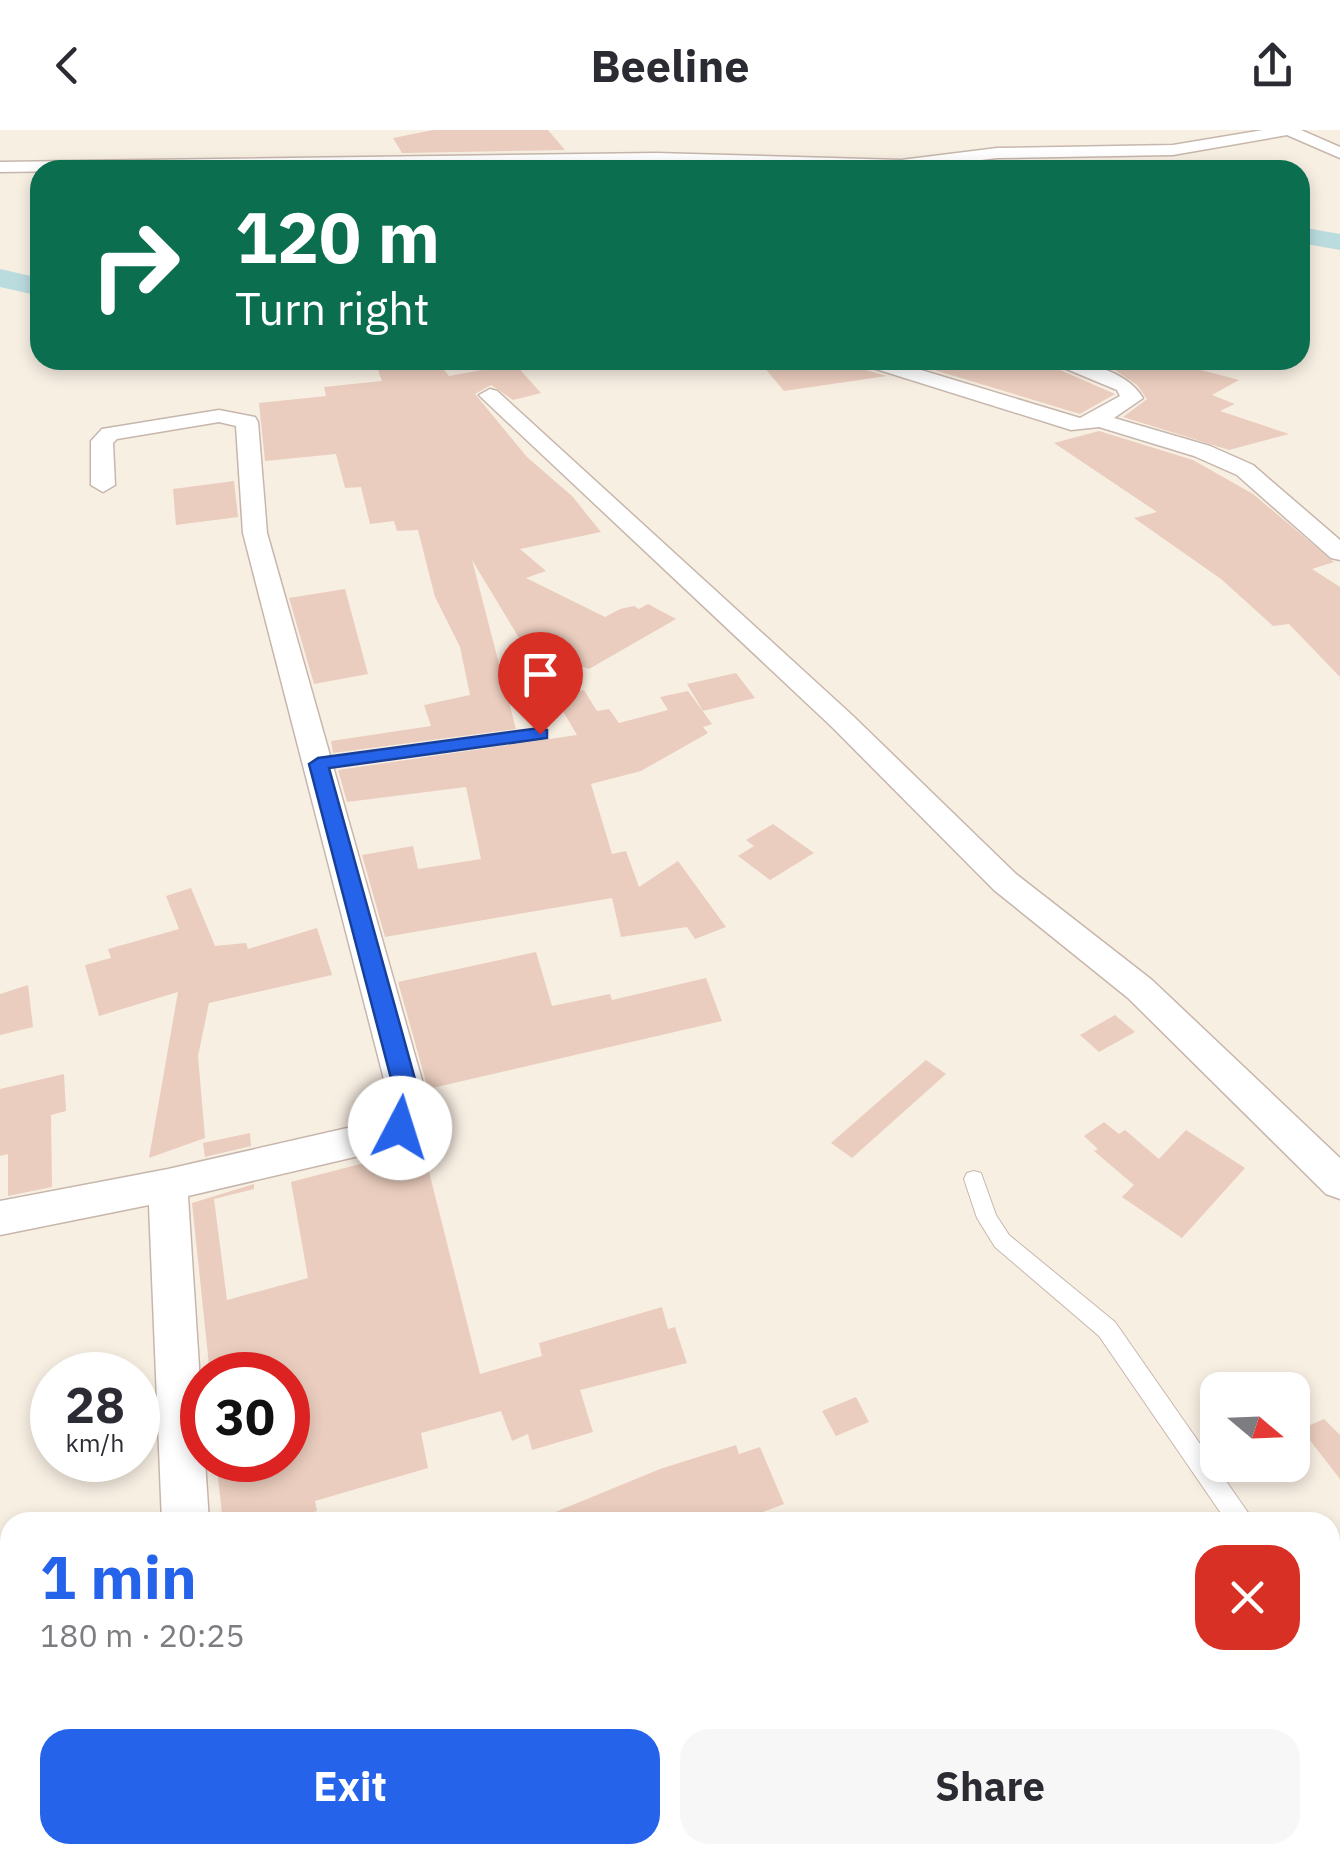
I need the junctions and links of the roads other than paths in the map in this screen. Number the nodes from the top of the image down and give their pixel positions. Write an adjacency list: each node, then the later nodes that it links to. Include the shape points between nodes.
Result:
1 (1289, 130): 2 (street); 5 (street, via 1173,150)
2 (1340, 154)
3 (101, 160): 4 (street)
4 (726, 160)
5 (940, 160)
6 (30, 164): 7 (street)
7 (0, 166)
8 (899, 370): 11 (street, via 1064,422)
9 (1080, 370): 11 (street, via 1130,390 1132,398)
10 (490, 395): 17 (street, via 1004,882 1140,989)
11 (1097, 420): 13 (street, via 1245,470)
12 (102, 486): 15 (street, via 102,441 110,434 219,416 247,422 256,533)
13 (1340, 553)
14 (540, 734): 15 (lane)
15 (318, 764): 18 (street, via 409,1118 389,1134)
16 (974, 1179): 21 (lane, via 1002,1241 1107,1329)
17 (1340, 1184)
18 (168, 1185): 19 (street); 20 (street)
19 (0, 1218)
20 (184, 1512)
21 (1235, 1512)

